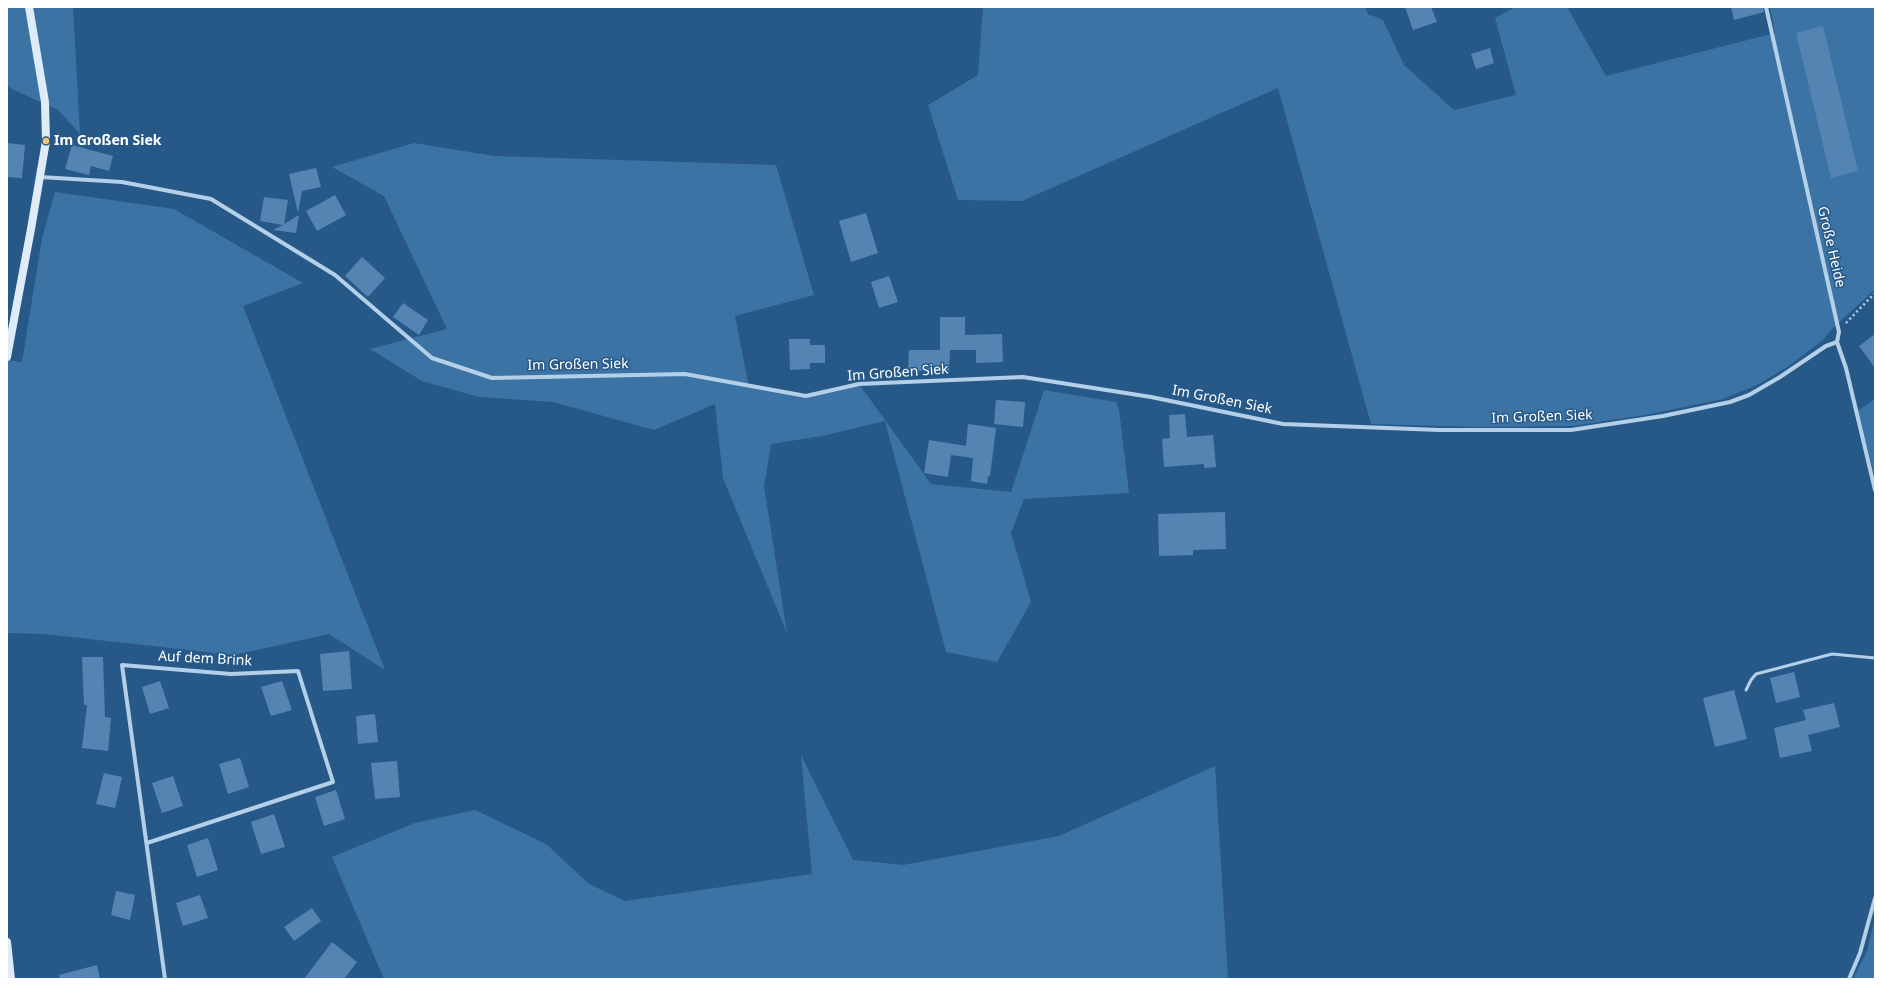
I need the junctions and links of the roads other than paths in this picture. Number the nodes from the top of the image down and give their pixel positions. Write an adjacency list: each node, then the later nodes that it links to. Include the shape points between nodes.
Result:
1 (29, 7): 3 (main road, via 45,102 46,141)
2 (1766, 7): 4 (street, Große Heide, via 1838,332)
3 (40, 177): 4 (street, Im Großen Siek, via 122,182 211,199 335,275 432,358 492,378 685,374 806,396 858,384 1023,377 1151,397 1283,424 1439,430 1572,430 1663,416 1730,402 1780,378 1826,346); 5 (main road)
4 (1837, 342): 6 (street, Große Heide, via 1846,368)
5 (7, 357)
6 (1875, 490)
7 (1875, 658): 8 (lane, via 1832,654 1756,674)
8 (1746, 690)
9 (147, 843): 9 (street, Auf dem Brink, via 122,665 231,674 298,671 333,782); 13 (street, Auf dem Brink)
10 (1875, 898): 14 (street, via 1860,954)
11 (7, 942): 12 (main road)
12 (11, 979)
13 (165, 979)
14 (1849, 979)

